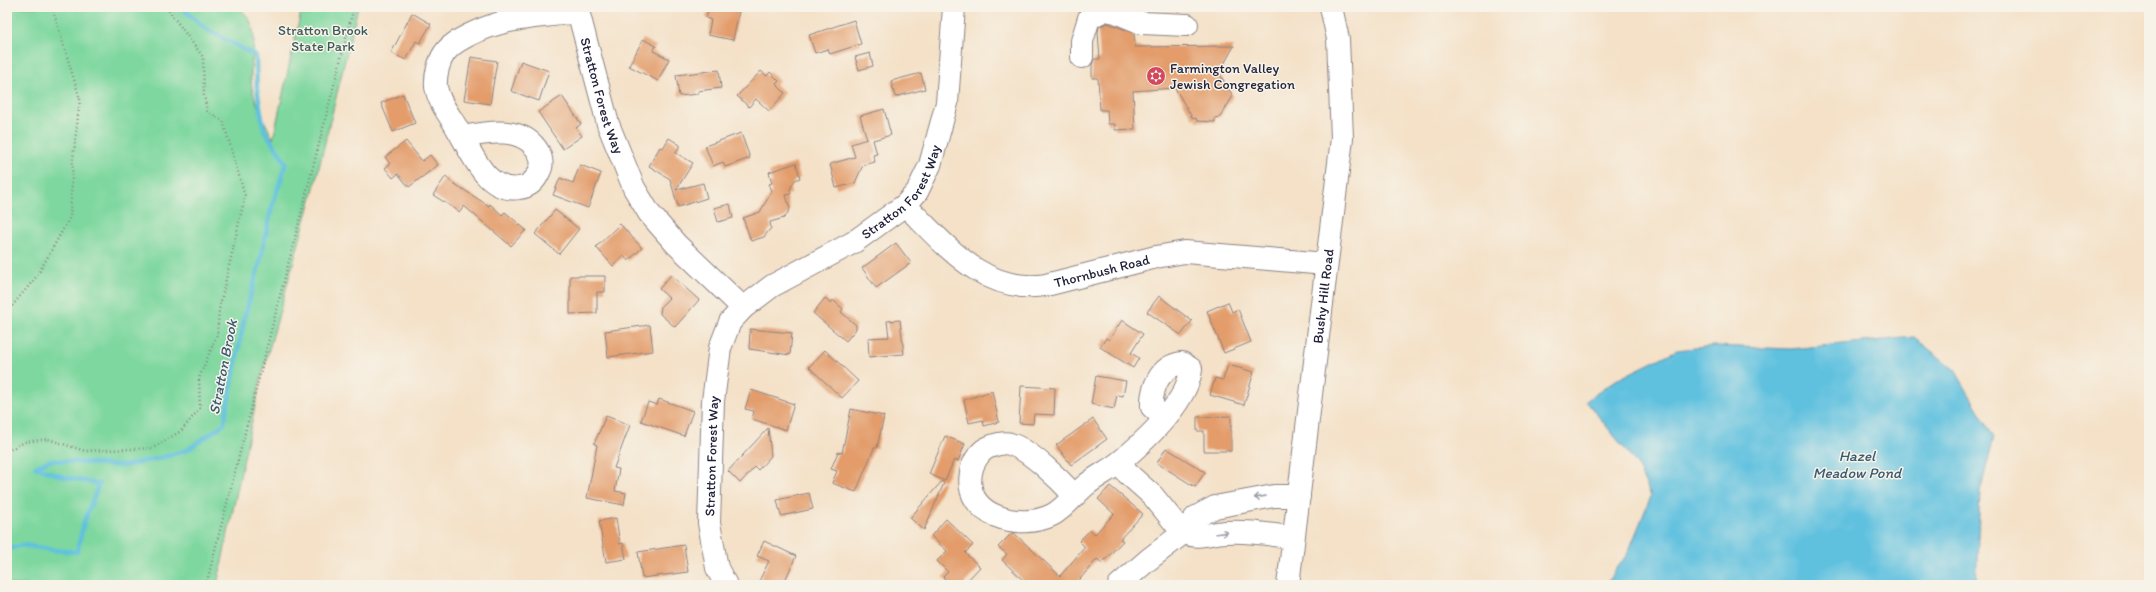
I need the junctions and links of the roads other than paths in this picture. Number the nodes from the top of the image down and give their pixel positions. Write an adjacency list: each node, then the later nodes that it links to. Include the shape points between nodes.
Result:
1 (954, 7): 7 (street, Stratton Forest Way, via 947,103 930,165 917,192)
2 (1332, 7): 8 (street, Bushy Hill Road, via 1338,39 1342,138)
3 (577, 9): 6 (street, via 496,22 457,40 446,50 437,74 436,86 440,100); 9 (street, Stratton Forest Way, via 608,124 634,188 650,213 676,244)
4 (1186, 26): 5 (street, via 1142,23 1105,10 1088,18 1082,41)
5 (1082, 57)
6 (462, 137)
7 (905, 205): 8 (street, Thornbush Road, via 979,272 992,280 1018,286 1046,285 1185,252); 9 (street, Stratton Forest Way, via 854,242 772,286)
8 (1326, 264): 13 (street, Bushy Hill Road)
9 (743, 308): 16 (street, Stratton Forest Way, via 730,322 720,348 714,402 708,523 717,568)
10 (1164, 418): 11 (street)
11 (1120, 462): 12 (street); 14 (street, via 1126,472 1153,496)
12 (1074, 495): 12 (street, via 1053,515 1041,519 1007,519 990,513 978,504 969,484 972,469 986,448 997,444 1010,444 1026,452)
13 (1299, 496): 14 (street, one-way to 14, via 1274,496 1215,507 1196,517); 15 (street, Bushy Hill Road)
14 (1184, 533): 15 (street, one-way to 15, via 1197,537 1224,532 1260,532); 17 (street)
15 (1293, 538): 18 (street, Bushy Hill Road)
16 (726, 585)
17 (1119, 585)
18 (1288, 585)

